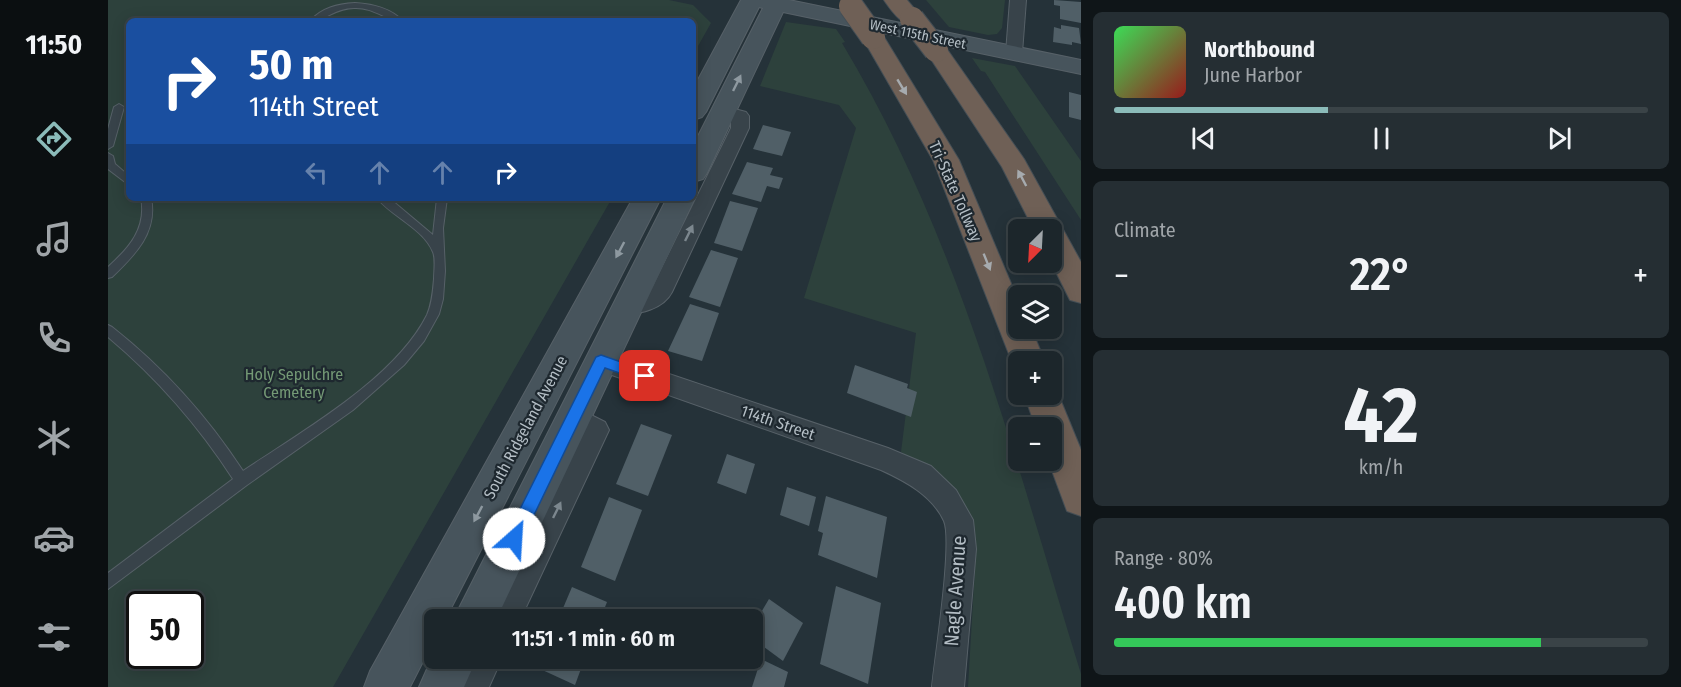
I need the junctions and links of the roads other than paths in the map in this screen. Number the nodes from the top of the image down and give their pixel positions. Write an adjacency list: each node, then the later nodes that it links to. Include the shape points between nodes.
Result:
1 (895, 0): 21 (highway, one-way to 1, bridge, via 1015,165 936,50)
2 (1018, 0): 7 (street)
3 (765, 1): 7 (main road, West 115th Street); 10 (main road); 11 (main road, one-way to 3)
4 (848, 3): 28 (highway, Tri-State Tollway, one-way to 28, bridge, via 873,37 946,160)
5 (316, 18): 6 (lane, via 324,9 355,0 371,3)
6 (394, 18)
7 (1014, 53): 8 (main road, West 115th Street)
8 (1081, 67)
9 (119, 107): 12 (lane)
10 (696, 107)
11 (723, 112): 14 (main road); 26 (street, one-way to 11, via 642,303 661,292 740,128 740,116)
12 (108, 146)
13 (108, 156): 15 (lane, via 110,165)
14 (696, 167)
15 (126, 179)
16 (146, 201): 24 (lane, via 149,221 145,230 128,255)
17 (386, 201): 22 (lane, via 428,236)
18 (441, 201): 22 (lane)
19 (645, 201): 40 (main road, South Ridgeland Avenue, one-way to 40)
20 (680, 201): 26 (main road)
21 (1043, 219)
22 (438, 252): 32 (lane, via 442,270 432,316 396,364 344,409)
23 (1062, 254): 25 (highway)
24 (108, 274)
25 (1081, 291)
26 (629, 305): 29 (main road)
27 (108, 330): 32 (lane, via 159,374 189,407 218,442)
28 (1024, 351)
29 (601, 361): 31 (main road); 34 (street, 114th Street, via 888,460 921,475)
30 (1045, 405): 33 (highway)
31 (573, 417): 36 (main road); 37 (street, one-way to 31, via 596,430)
32 (241, 480): 35 (lane)
33 (1081, 498)
34 (946, 499): 43 (street, Nagle Avenue, via 959,520 961,549)
35 (108, 582)
36 (479, 609)
37 (509, 609)
38 (450, 669): 41 (main road)
39 (481, 669): 42 (street)
40 (386, 687)
41 (441, 687)
42 (472, 687)
43 (948, 687)

